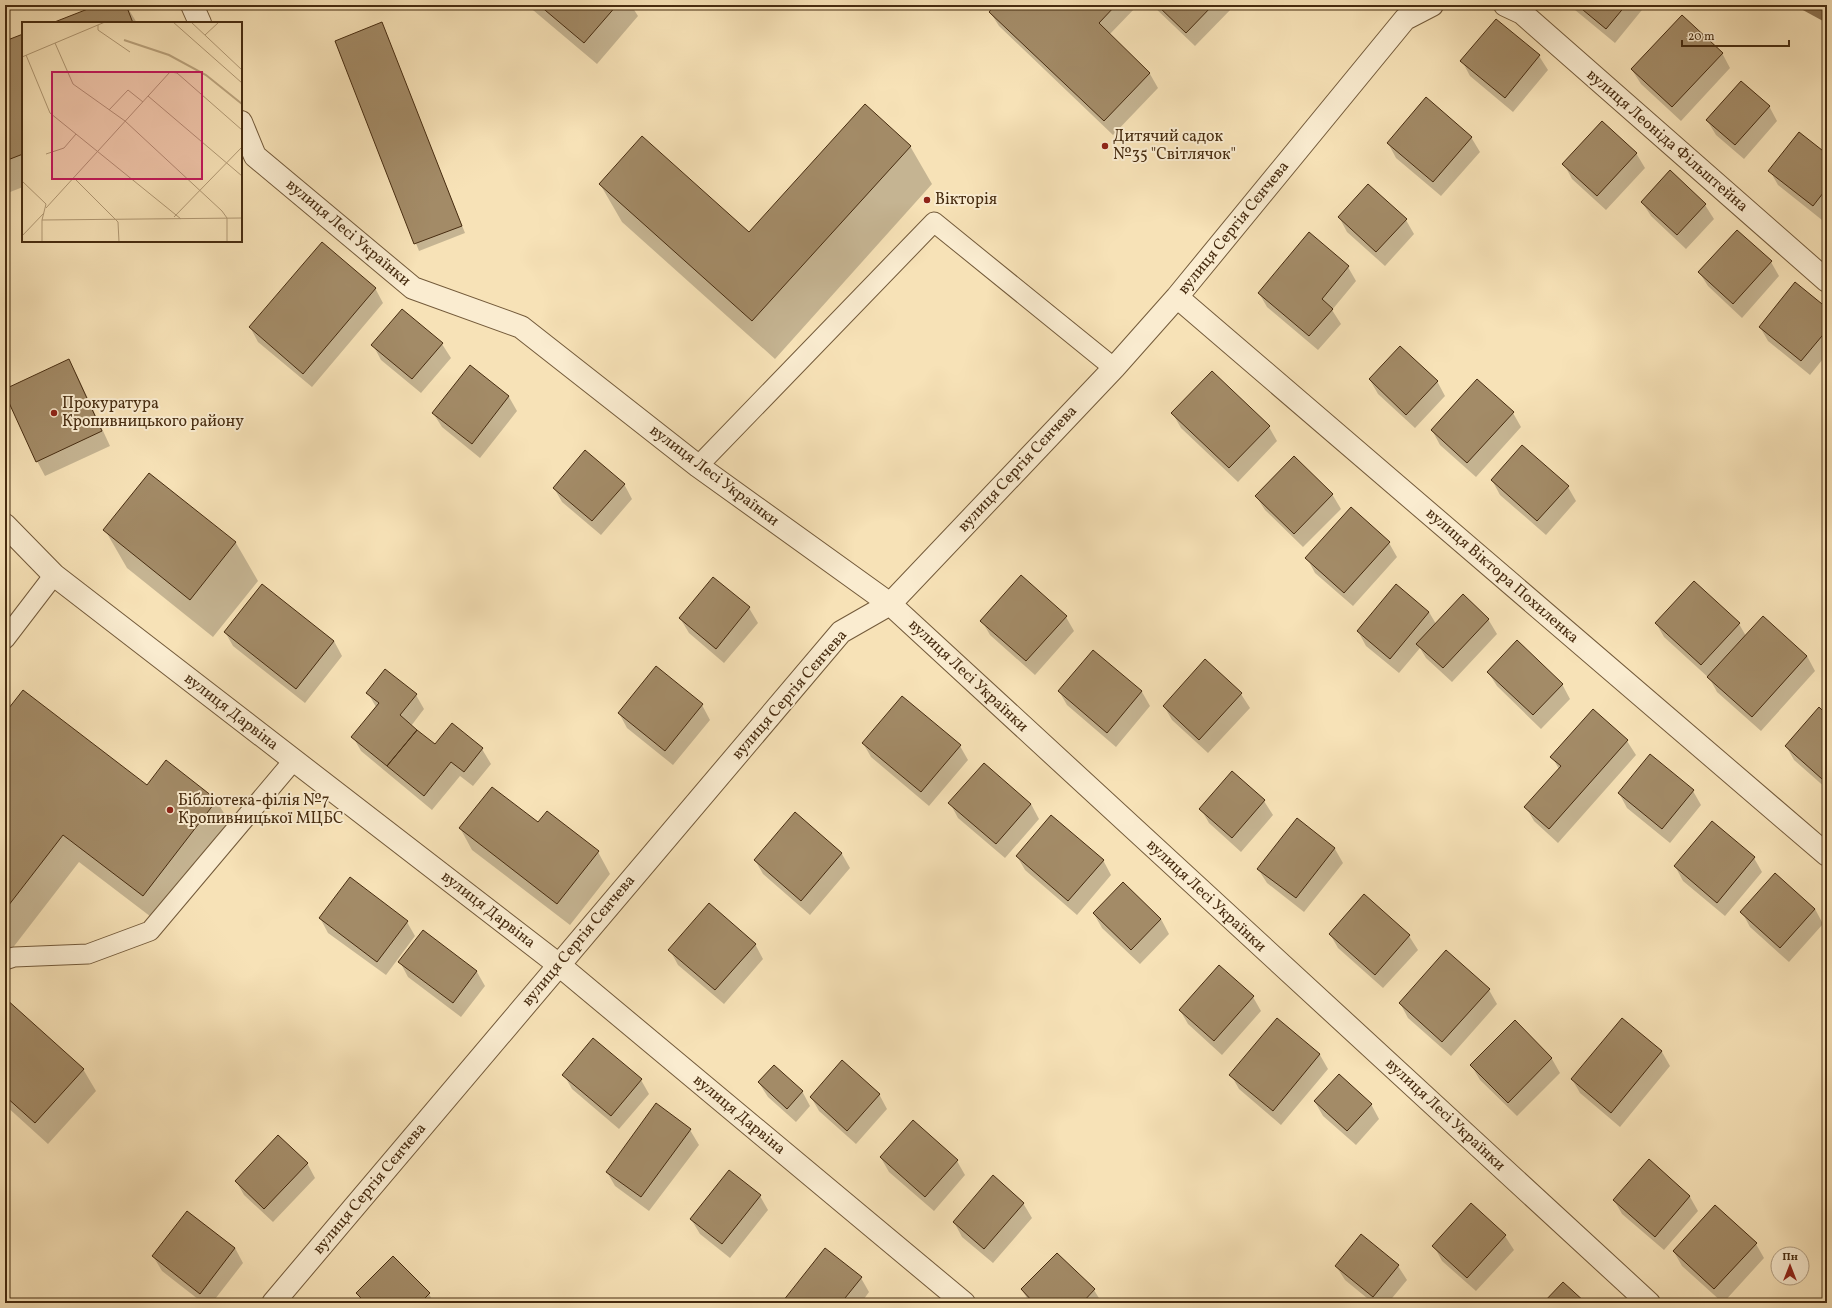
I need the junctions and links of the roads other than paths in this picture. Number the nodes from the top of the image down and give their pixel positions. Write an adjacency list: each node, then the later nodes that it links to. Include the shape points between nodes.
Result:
1 (192, 5): 4 (street)
2 (1432, 5): 7 (street, вулиця Сергія Сєнчева, via 1405,19)
3 (1505, 5): 6 (street, вулиця Леоніда Фільштейна, via 1522,13)
4 (200, 22)
5 (242, 124): 9 (street, вулиця Лесі Українки, via 255,156 413,288 521,327)
6 (1827, 281)
7 (1177, 297): 8 (street, вулиця Сергія Сєнчева); 15 (street, вулиця Віктора Похиленка)
8 (1114, 368): 9 (lane, via 934,222); 12 (street, вулиця Сергія Сєнчева)
9 (698, 466): 12 (street, вулиця Лесі Українки)
10 (5, 525): 11 (street, вулиця Дарвіна)
11 (54, 575): 13 (lane); 14 (street, вулиця Дарвіна)
12 (890, 604): 17 (street, вулиця Сергія Сєнчева, via 841,632); 20 (street, вулиця Лесі Українки)
13 (5, 639)
14 (294, 760): 16 (lane, via 150,931 88,954 14,957); 17 (street, вулиця Дарвіна)
15 (1827, 855)
16 (5, 960)
17 (559, 965): 18 (street, вулиця Сергія Сєнчева); 19 (street, вулиця Дарвіна)
18 (278, 1301)
19 (964, 1303)
20 (1649, 1303)

